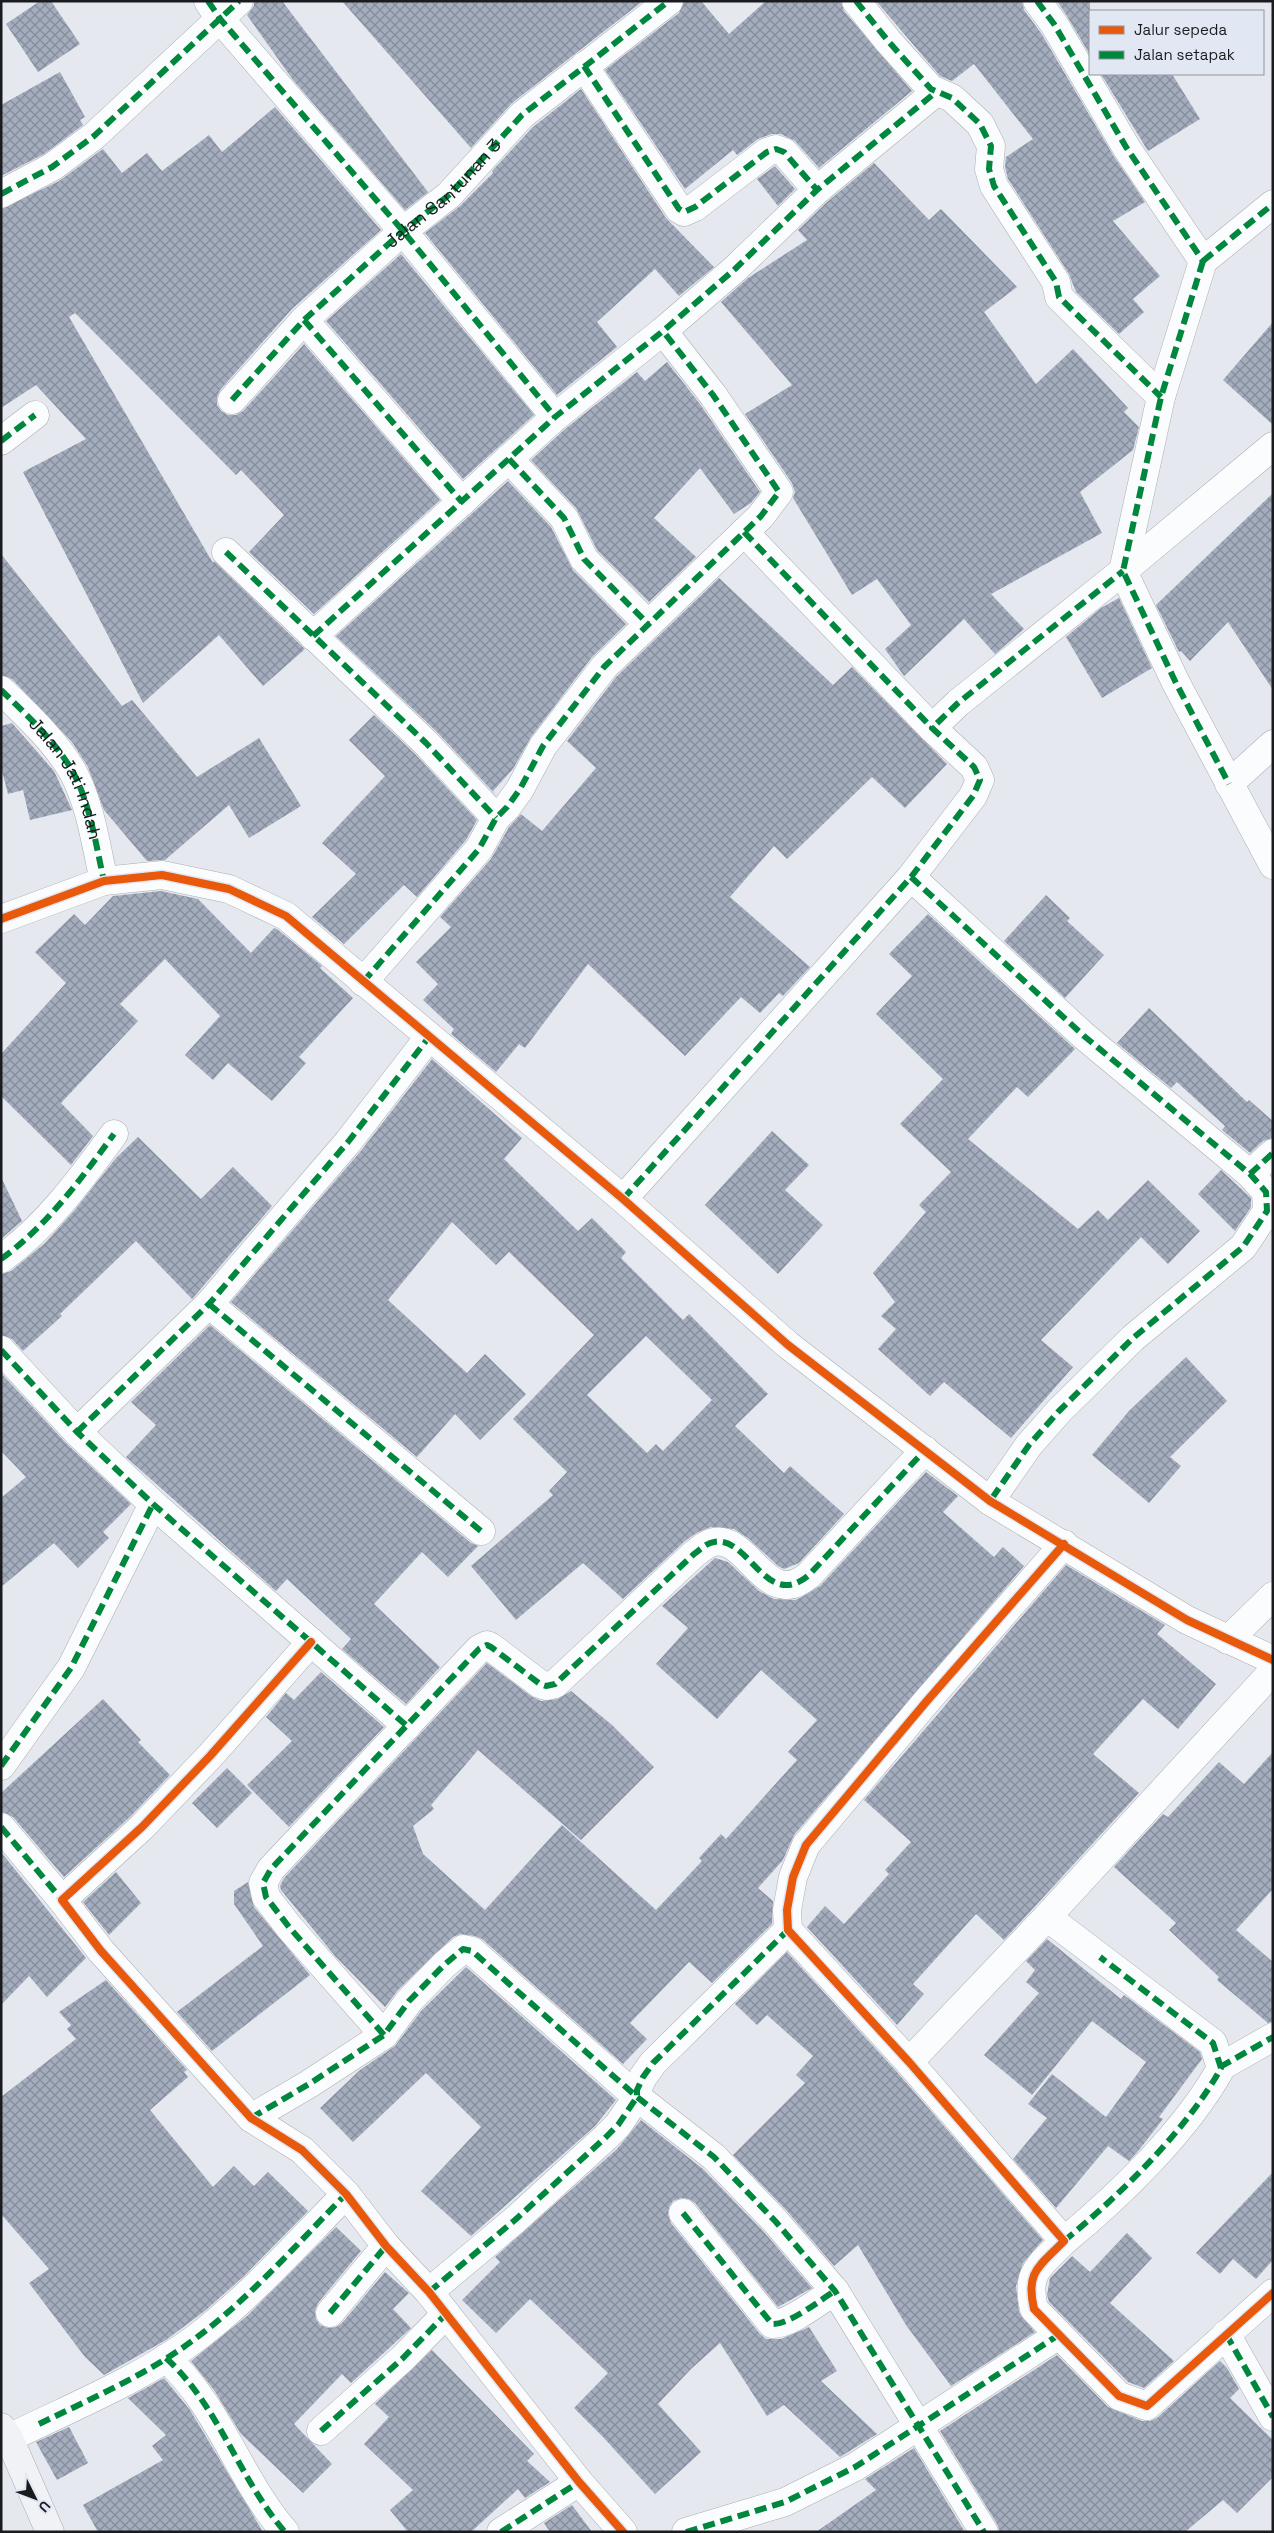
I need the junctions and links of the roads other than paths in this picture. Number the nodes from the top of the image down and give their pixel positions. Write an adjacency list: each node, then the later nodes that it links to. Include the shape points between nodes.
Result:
1 (669, 1): 5 (street, Jalan Santunan 3)
2 (856, 1): 6 (street)
3 (1037, 1): 11 (street, via 1054,24 1126,147)
4 (222, 7): 8 (street, via 94,136 52,167); 10 (street)
5 (584, 66): 7 (street, via 679,210 684,212 695,207 776,149 784,152); 10 (street, Jalan Santunan 3, via 522,115 449,195)
6 (936, 92): 7 (street); 14 (street, via 952,98 980,124 991,146 989,169 994,186 1056,282 1059,297)
7 (817, 190): 13 (street, via 735,269)
8 (2, 191)
9 (1273, 204): 11 (street)
10 (403, 231): 12 (street, Jalan Santunan 3); 17 (street)
11 (1203, 261): 14 (street)
12 (304, 320): 15 (street, Jalan Santunan 3); 21 (street)
13 (663, 331): 17 (street); 22 (street, via 713,394 779,492)
14 (1161, 397): 24 (street)
15 (232, 400)
16 (35, 415): 18 (street)
17 (555, 417): 20 (street)
18 (1, 441)
19 (1273, 446): 24 (street)
20 (509, 459): 21 (street); 25 (street, via 564,518 584,559)
21 (462, 502): 26 (street)
22 (744, 532): 25 (street); 28 (street)
23 (226, 552): 26 (street)
24 (1123, 571): 28 (street, via 958,703); 30 (street)
25 (648, 624): 31 (street, via 604,667 544,746 520,789)
26 (313, 636): 31 (street, via 426,743)
27 (1, 690): 34 (street, Jalan Jati Indah, via 36,724 74,774 92,824)
28 (932, 728): 33 (street, via 974,767 980,780 973,796)
29 (1273, 744): 30 (street)
30 (1229, 784): 32 (street)
31 (496, 818): 36 (street, via 479,849)
32 (1273, 865)
33 (911, 877): 40 (street, via 1084,1036); 41 (street)
34 (104, 881): 35 (street); 36 (street, via 162,875 228,889 286,916)
35 (1, 919)
36 (363, 982): 37 (street)
37 (429, 1037): 41 (street); 43 (street, via 348,1142)
38 (114, 1134): 42 (street, via 68,1196)
39 (1273, 1153): 40 (street)
40 (1263, 1186): 47 (street, via 1267,1211 1243,1247 1133,1338 1059,1411 1029,1445)
41 (623, 1199): 46 (street, via 788,1345)
42 (1, 1259)
43 (209, 1304): 45 (street); 49 (street)
44 (1, 1350): 45 (street)
45 (77, 1432): 48 (street)
46 (925, 1450): 47 (street); 56 (street, via 801,1582 791,1586 774,1582 730,1546 713,1542 694,1554 554,1684 540,1684 494,1649 484,1646)
47 (990, 1501): 50 (street)
48 (153, 1504): 53 (street); 57 (street, via 71,1668)
49 (481, 1531)
50 (1064, 1544): 52 (street, via 1187,1620); 61 (street, via 806,1845 793,1877 787,1910)
51 (1273, 1596): 52 (street)
52 (1228, 1640): 54 (street)
53 (311, 1642): 56 (street); 59 (street, via 142,1827)
54 (1273, 1660)
55 (1273, 1671): 60 (street)
56 (407, 1726): 62 (street, via 272,1869 263,1883 266,1898)
57 (1, 1766)
58 (1, 1827): 59 (street)
59 (62, 1900): 67 (street, via 101,1951)
60 (1047, 1917): 64 (street); 65 (street, via 1213,2042)
61 (788, 1930): 64 (street); 66 (street, via 653,2063 642,2077)
62 (384, 2036): 66 (street, via 431,1977 463,1949 472,1951); 67 (street)
63 (1273, 2038): 65 (street)
64 (909, 2062): 70 (street)
65 (1220, 2067): 70 (street, via 1214,2081 1176,2132 1118,2193)
66 (637, 2097): 72 (street, via 714,2158 776,2222); 73 (street, via 606,2137)
67 (251, 2118): 68 (street, via 302,2150)
68 (346, 2194): 71 (street); 79 (street, via 242,2300 196,2339)
69 (683, 2213): 72 (street, via 772,2324 777,2325 799,2314)
70 (1064, 2241): 78 (street, via 1032,2275 1030,2293 1034,2309)
71 (386, 2246): 73 (street); 75 (street)
72 (835, 2291): 81 (street)
73 (429, 2292): 76 (street)
74 (1273, 2292): 77 (street)
75 (330, 2313)
76 (446, 2314): 82 (street, via 403,2358); 84 (street)
77 (1226, 2334): 78 (street, via 1147,2406 1118,2396); 80 (street)
78 (1058, 2336): 81 (street)
79 (166, 2358): 83 (street, via 119,2384); 86 (street, via 199,2395 264,2504)
80 (1273, 2417)
81 (918, 2426): 89 (street, via 855,2467 785,2502); 90 (street)
82 (321, 2431)
83 (5, 2433): 85 (street)
84 (579, 2482): 87 (street); 88 (street)
85 (50, 2532)
86 (285, 2532)
87 (501, 2532)
88 (623, 2532)
89 (686, 2532)
90 (984, 2532)

